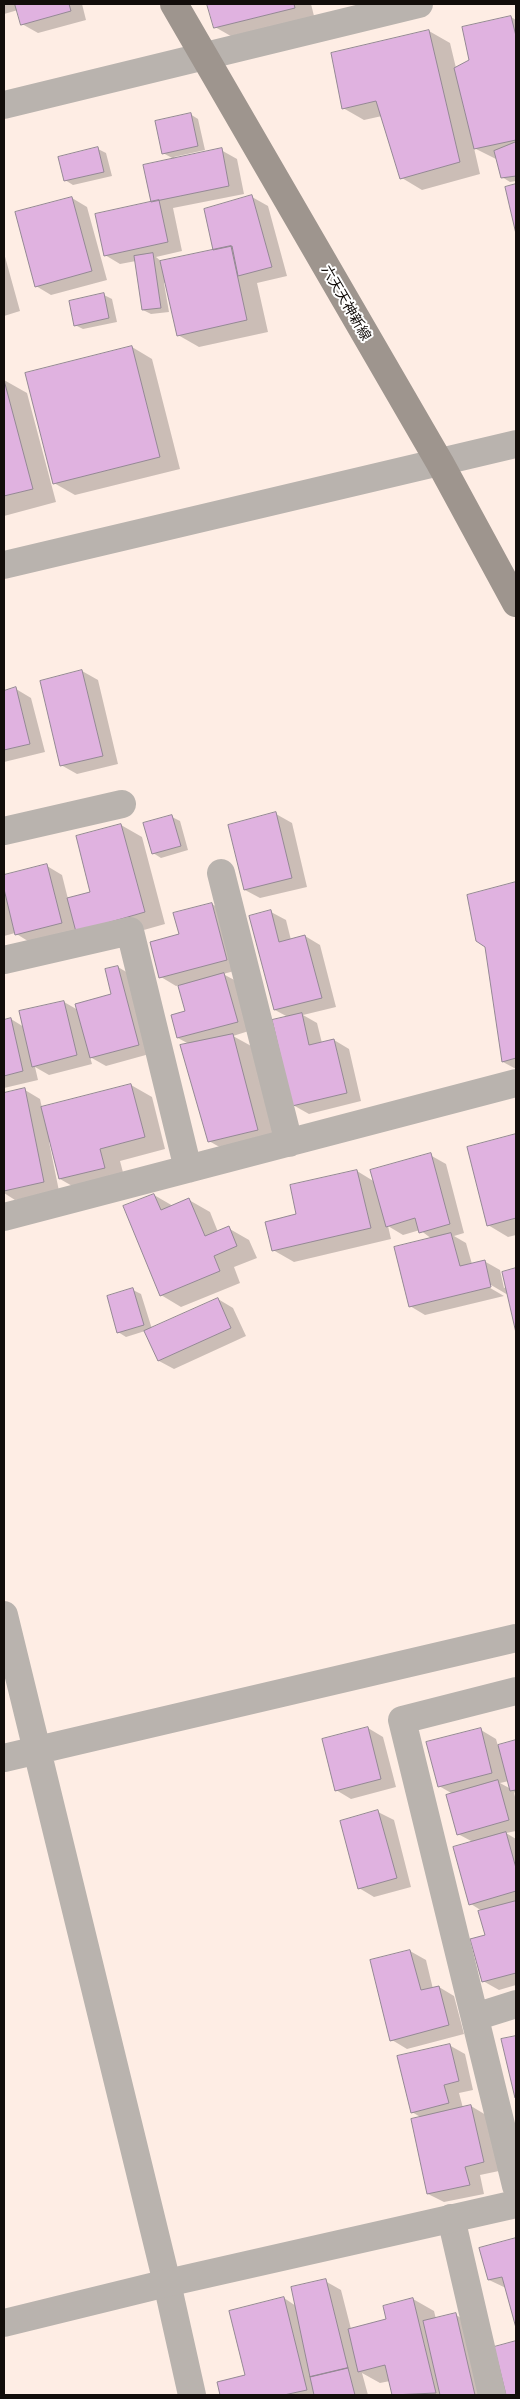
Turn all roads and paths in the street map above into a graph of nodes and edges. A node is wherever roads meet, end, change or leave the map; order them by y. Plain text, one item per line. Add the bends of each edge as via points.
1 (174, 4) edge
2 (419, 4) edge
3 (203, 56) junction
4 (4, 104) edge
5 (516, 444) edge
6 (440, 463) junction
7 (4, 565) edge
8 (516, 603) edge
9 (122, 804) dead end
10 (4, 831) edge
11 (221, 873) dead end
12 (4, 960) edge
13 (516, 1083) edge
14 (289, 1143) junction
15 (188, 1169) junction
16 (4, 1217) edge
17 (4, 1615) edge
18 (516, 1638) edge
19 (516, 1690) edge
20 (35, 1750) junction
21 (4, 1758) edge
22 (516, 2004) edge
23 (475, 2017) junction
24 (516, 2186) edge
25 (516, 2204) edge
26 (451, 2218) junction
27 (167, 2283) junction
28 (4, 2323) edge
29 (192, 2395) edge
30 (492, 2395) edge

1 - 3 main road, 六天天神新線
2 - 3 street
3 - 4 street
3 - 6 main road, 六天天神新線
5 - 6 street
6 - 7 street
6 - 8 main road, 六天天神新線
9 - 10 street
11 - 14 street
12 - 15 street via 130,931
13 - 14 street
14 - 15 street
15 - 16 street
17 - 20 street
18 - 20 street
19 - 23 street via 402,1720
20 - 21 street
20 - 27 street
22 - 23 street
23 - 24 street
25 - 26 street
26 - 27 street
26 - 30 street
27 - 28 street
27 - 29 street

